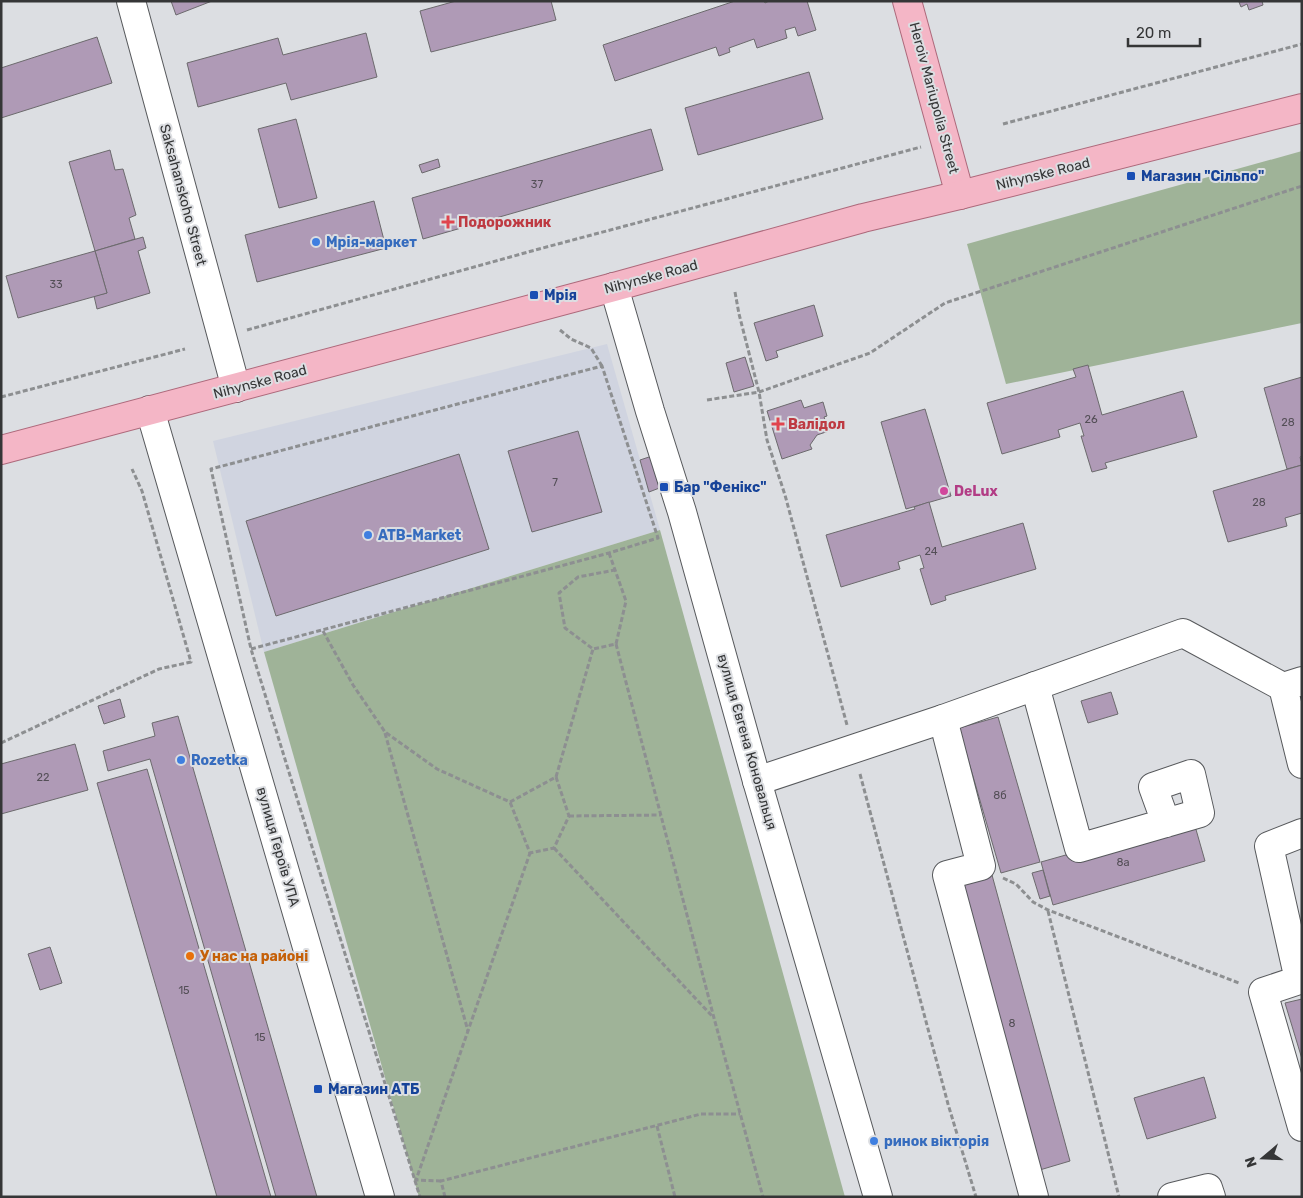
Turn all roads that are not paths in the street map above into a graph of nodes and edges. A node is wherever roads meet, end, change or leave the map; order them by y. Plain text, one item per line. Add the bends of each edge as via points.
1 (131, 1) edge
2 (907, 1) edge
3 (1302, 108) edge
4 (960, 195) junction
5 (614, 288) junction
6 (236, 388) junction
7 (150, 410) junction
8 (1, 450) edge
9 (1292, 684) edge
10 (1035, 686) junction
11 (943, 719) junction
12 (1302, 764) edge
13 (757, 781) junction
14 (1166, 823) dead end
15 (1302, 833) edge
16 (1302, 1126) edge
17 (380, 1197) edge
18 (878, 1197) edge
19 (1034, 1197) edge
20 (1172, 1197) edge
21 (1211, 1197) edge

1 - 6 street, Saksahanskoho Street
2 - 4 main road, Heroiv Mariupolia Street
3 - 4 main road, Nihynske Road
4 - 5 main road, Nihynske Road via 863,218
5 - 6 main road, Nihynske Road
5 - 13 street, вулиця Євгена Коновальця via 682,512
6 - 7 main road, Nihynske Road
7 - 8 main road, Nihynske Road
7 - 17 street, вулиця Героїв УПА
9 - 10 street via 1183,633
9 - 12 street
10 - 11 street
10 - 14 street via 1079,848
11 - 13 street
11 - 19 street via 982,866 947,876
13 - 18 street, вулиця Євгена Коновальця
15 - 16 street via 1269,846 1299,980 1263,992
20 - 21 street via 1208,1188

